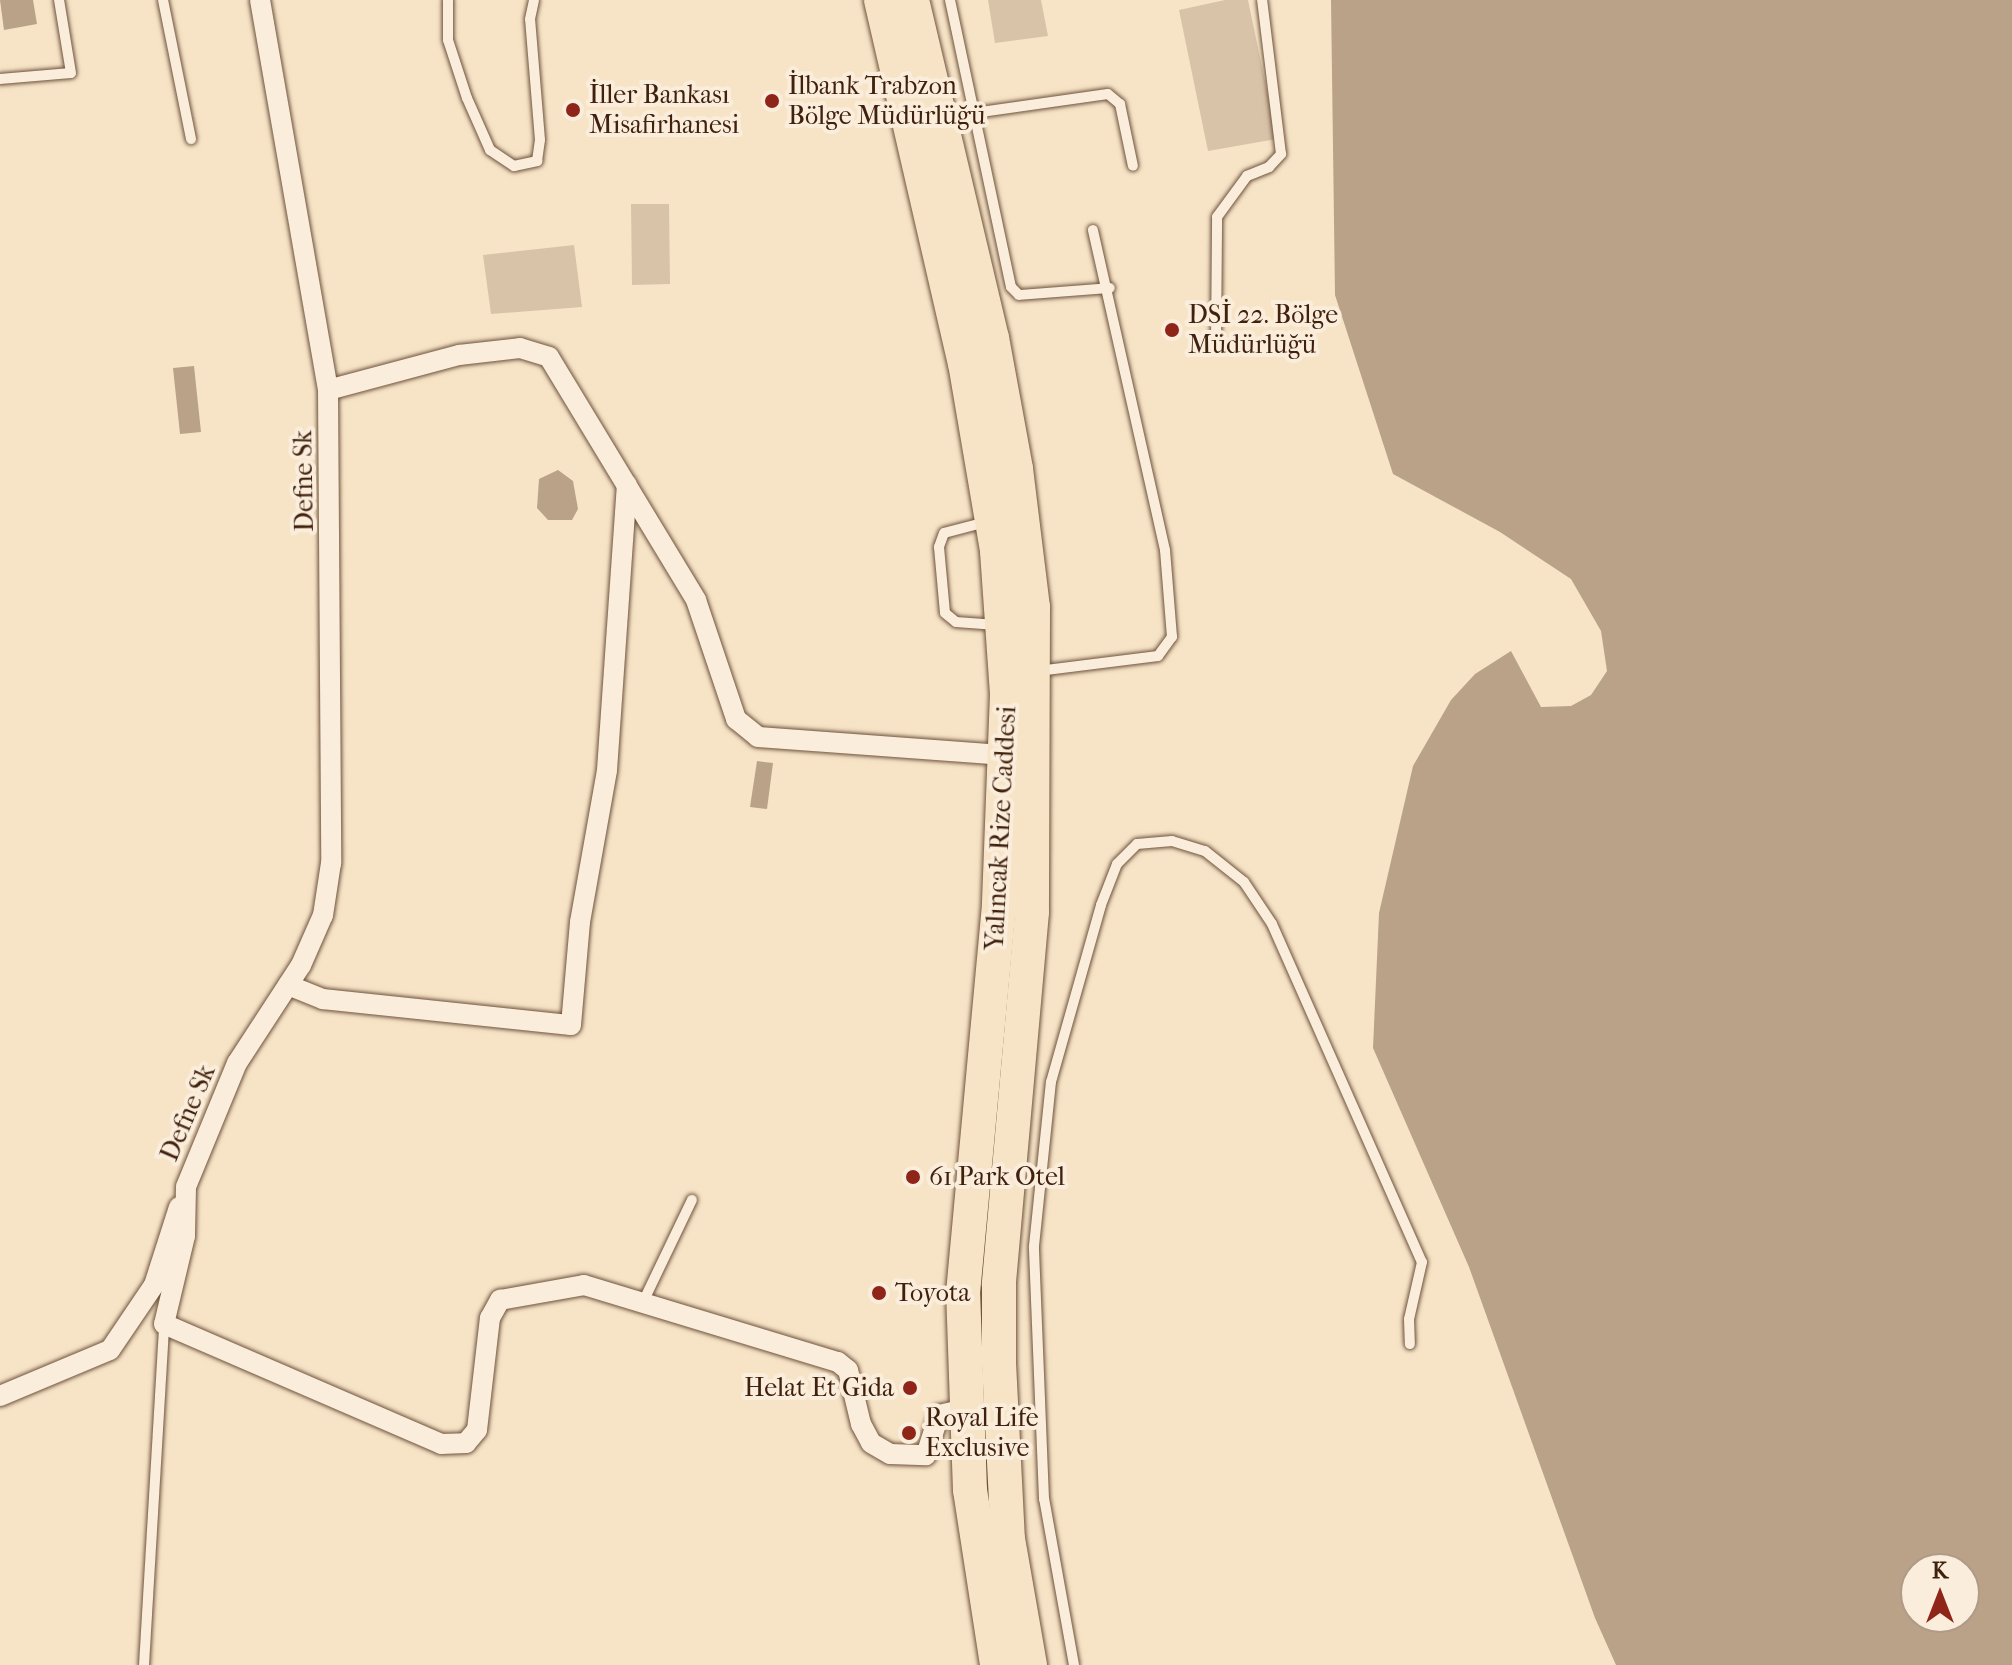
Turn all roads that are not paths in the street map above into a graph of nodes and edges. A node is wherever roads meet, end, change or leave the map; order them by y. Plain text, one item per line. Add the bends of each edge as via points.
1 (59, 0) edge
2 (163, 0) edge
3 (260, 0) edge
4 (448, 0) edge
5 (534, 0) edge
6 (881, 0) edge
7 (912, 0) edge
8 (950, 0) edge
9 (1262, 0) edge
10 (0, 79) edge
11 (974, 113) junction
12 (191, 139) dead end
13 (1133, 166) dead end
14 (1093, 230) dead end
15 (1110, 288) junction
16 (1216, 342) dead end
17 (328, 390) junction
18 (627, 485) junction
19 (992, 520) junction
20 (1002, 625) junction
21 (1036, 671) junction
22 (1005, 755) junction
23 (288, 985) junction
24 (186, 1187) junction
25 (692, 1200) dead end
26 (644, 1300) junction
27 (164, 1324) junction
28 (1410, 1344) dead end
29 (0, 1396) edge
30 (964, 1409) junction
31 (144, 1665) edge
32 (997, 1665) edge
33 (1030, 1665) edge
34 (1074, 1665) edge

1 - 10 lane via 71,73
2 - 12 lane
3 - 17 street, Defne Sk
4 - 5 lane via 448,40 467,98 490,150 514,166 537,161 540,140 530,19
6 - 19 highway, Yalıncak Rize Caddesi via 965,363
7 - 21 highway, Yalıncak Rize Caddesi via 1013,454
8 - 11 lane
9 - 16 lane via 1281,154 1269,167 1247,176 1221,205 1213,235
11 - 13 lane via 1108,94 1120,104
11 - 15 lane via 1014,291
14 - 15 lane
15 - 21 lane via 1165,550 1172,637 1158,656
17 - 18 street via 459,355 536,351 549,357 566,380
17 - 23 street, Defne Sk via 331,863 323,915
18 - 22 street via 696,600 736,719 758,737
18 - 23 street via 607,770 580,922 571,1025 323,999
19 - 20 highway, Yalıncak Rize Caddesi
19 - 20 lane via 944,533 939,547 945,613 956,622
20 - 22 highway, Yalıncak Rize Caddesi
21 - 33 highway, Yalıncak Rize Caddesi via 1032,912 999,1285 1008,1539
22 - 30 highway, Yalıncak Rize Caddesi via 999,905 963,1290
23 - 24 street, Defne Sk via 237,1063
24 - 27 street, Defne Sk via 185,1236
24 - 29 street via 154,1285 110,1350
25 - 26 lane
26 - 27 street via 584,1285 500,1300 490,1318 477,1430 460,1445 441,1444
26 - 30 street via 838,1362 848,1370 871,1443 890,1454 926,1455 939,1415
27 - 31 lane
28 - 34 lane via 1409,1319 1422,1262 1272,924 1244,882 1205,851 1172,841 1137,844 1123,853 1101,905 1051,1082 1034,1246 1044,1499
30 - 32 highway, Yalıncak Rize Caddesi

